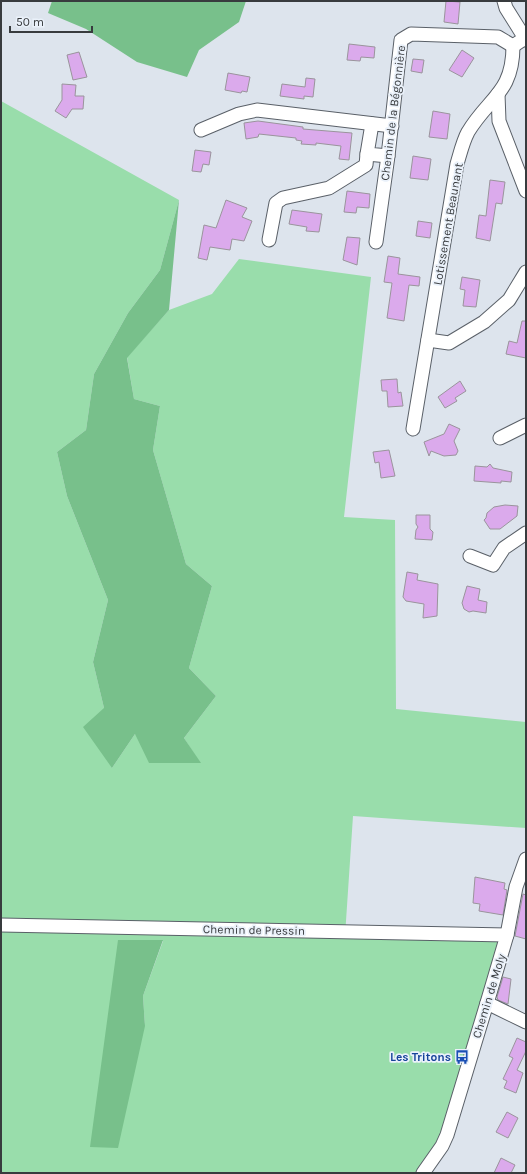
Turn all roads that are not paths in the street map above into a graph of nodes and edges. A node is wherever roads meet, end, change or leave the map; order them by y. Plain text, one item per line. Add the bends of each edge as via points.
1 (504, 1) edge
2 (525, 39) edge
3 (512, 46) junction
4 (498, 94) junction
5 (372, 124) junction
6 (392, 126) junction
7 (201, 130) dead end
8 (367, 154) junction
9 (388, 156) junction
10 (526, 191) edge
11 (269, 240) dead end
12 (376, 242) dead end
13 (526, 272) edge
14 (428, 340) junction
15 (526, 425) edge
16 (412, 429) dead end
17 (500, 438) dead end
18 (526, 533) edge
19 (470, 556) dead end
20 (526, 859) edge
21 (1, 925) edge
22 (507, 935) junction
23 (487, 1003) junction
24 (526, 1022) edge
25 (424, 1173) edge

1 - 2 street
2 - 3 street
3 - 4 street, Lotissement Beaunant via 513,64 506,84
3 - 6 street, Chemin de la Bégonnière via 498,37 411,34 401,40
4 - 10 street via 499,121
4 - 14 street, Lotissement Beaunant via 468,132 457,164
5 - 6 street
5 - 7 street via 257,110 239,114
5 - 8 street
6 - 9 street, Chemin de la Bégonnière
8 - 9 street
8 - 11 street via 366,165 329,188 283,198 276,203
9 - 12 street, Chemin de la Bégonnière
13 - 14 street via 509,300 484,322 449,343
14 - 16 street, Lotissement Beaunant
15 - 17 street
18 - 19 street via 504,548 493,565
20 - 22 street, Chemin de Moly via 516,887
21 - 22 street, Chemin de Pressin
22 - 23 street, Chemin de Moly
23 - 24 street
23 - 25 street, Chemin de Moly via 442,1146

